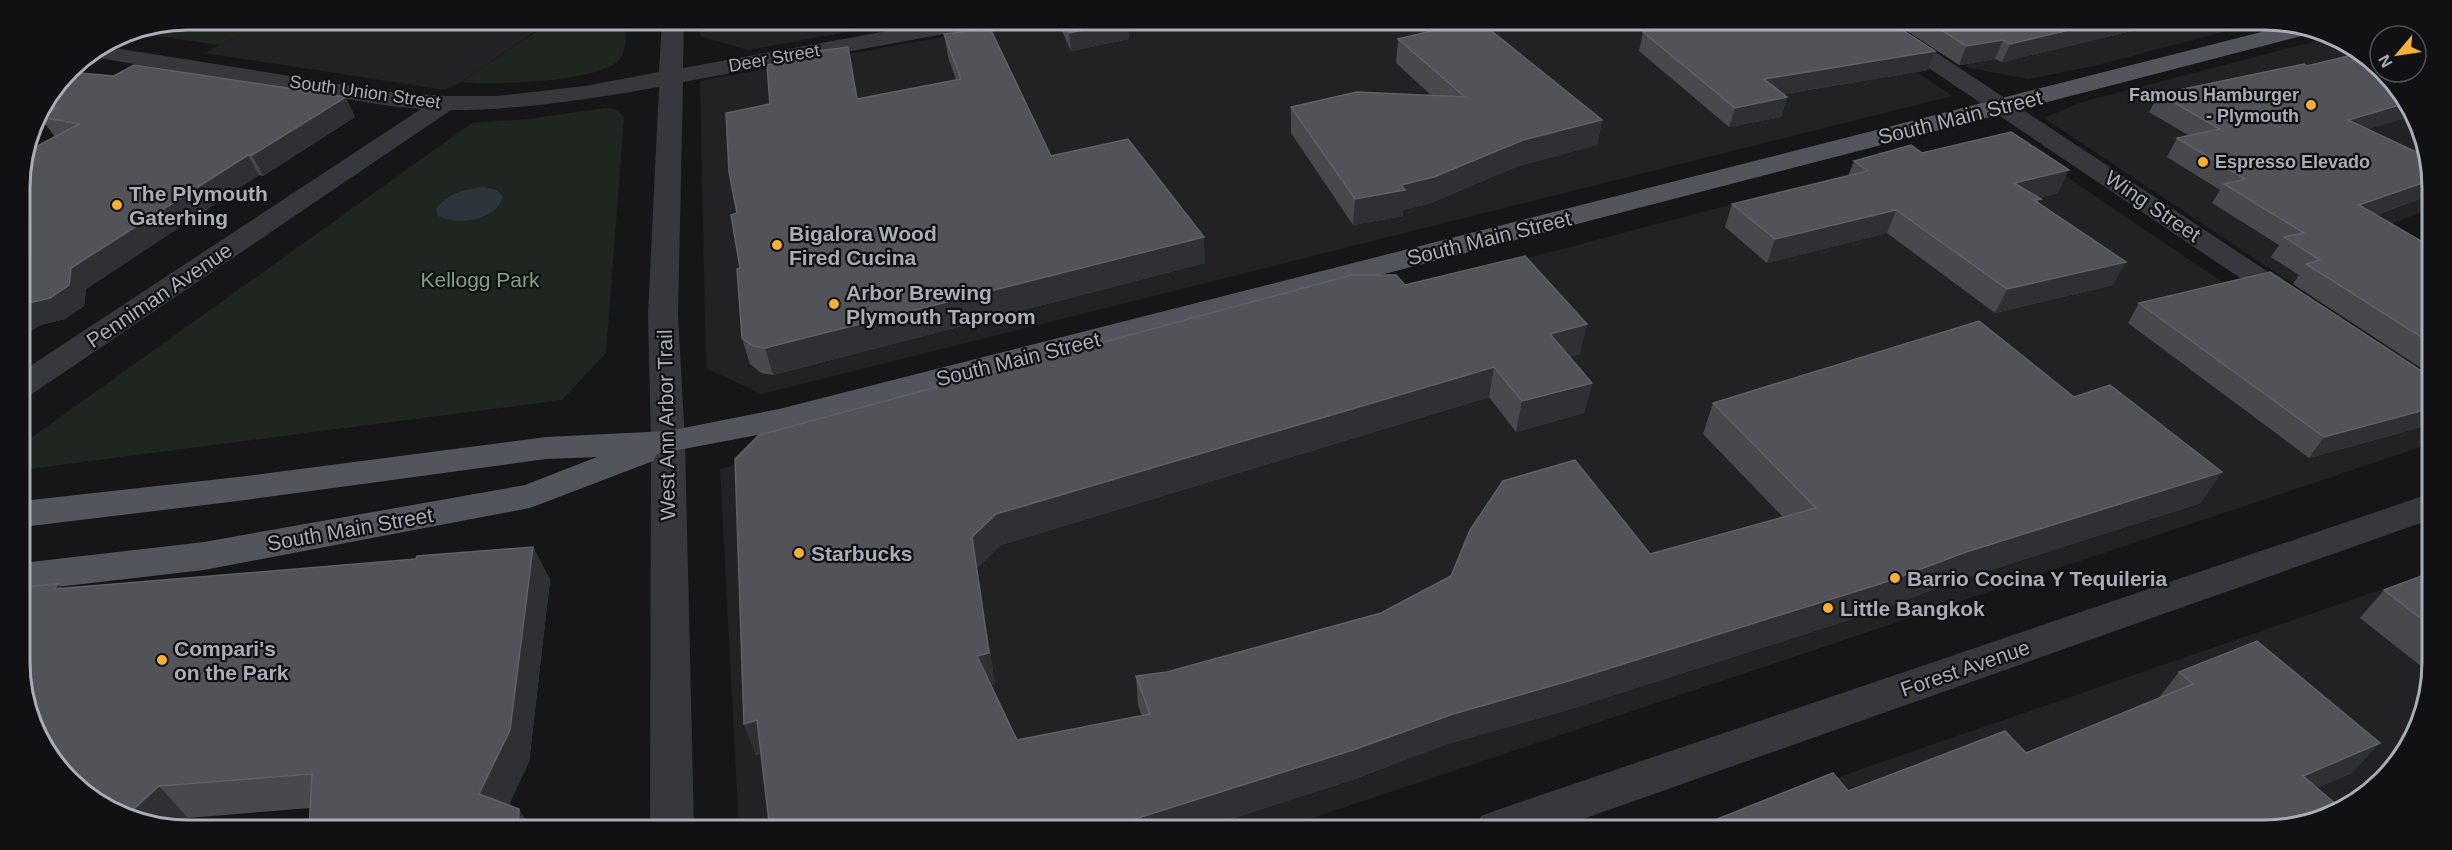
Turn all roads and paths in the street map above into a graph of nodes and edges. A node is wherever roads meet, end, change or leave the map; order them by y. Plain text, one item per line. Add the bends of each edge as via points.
1 (673, 30) edge
2 (927, 30) edge
3 (1889, 30) edge
4 (2290, 32) edge
5 (106, 53) edge
6 (673, 76) junction
7 (446, 103) junction
8 (2002, 106) junction
9 (2313, 314) edge
10 (30, 381) edge
11 (668, 442) junction
12 (2422, 509) edge
13 (30, 513) edge
14 (30, 576) edge
15 (672, 820) edge
16 (1526, 820) edge

1 - 6 street, West Ann Arbor Trail
2 - 6 street, Deer Street
3 - 8 street, Wing Street
4 - 8 main road, South Main Street
5 - 7 street, South Union Street via 390,99
6 - 7 street, South Union Street via 542,99
6 - 11 street, West Ann Arbor Trail via 663,315
7 - 10 street, Penniman Avenue
8 - 9 street, Wing Street
8 - 11 main road, South Main Street via 779,420
11 - 13 main road, South Main Street via 546,448
11 - 14 main road, South Main Street via 530,496 204,556
11 - 15 street, West Ann Arbor Trail
12 - 16 street, Forest Avenue

